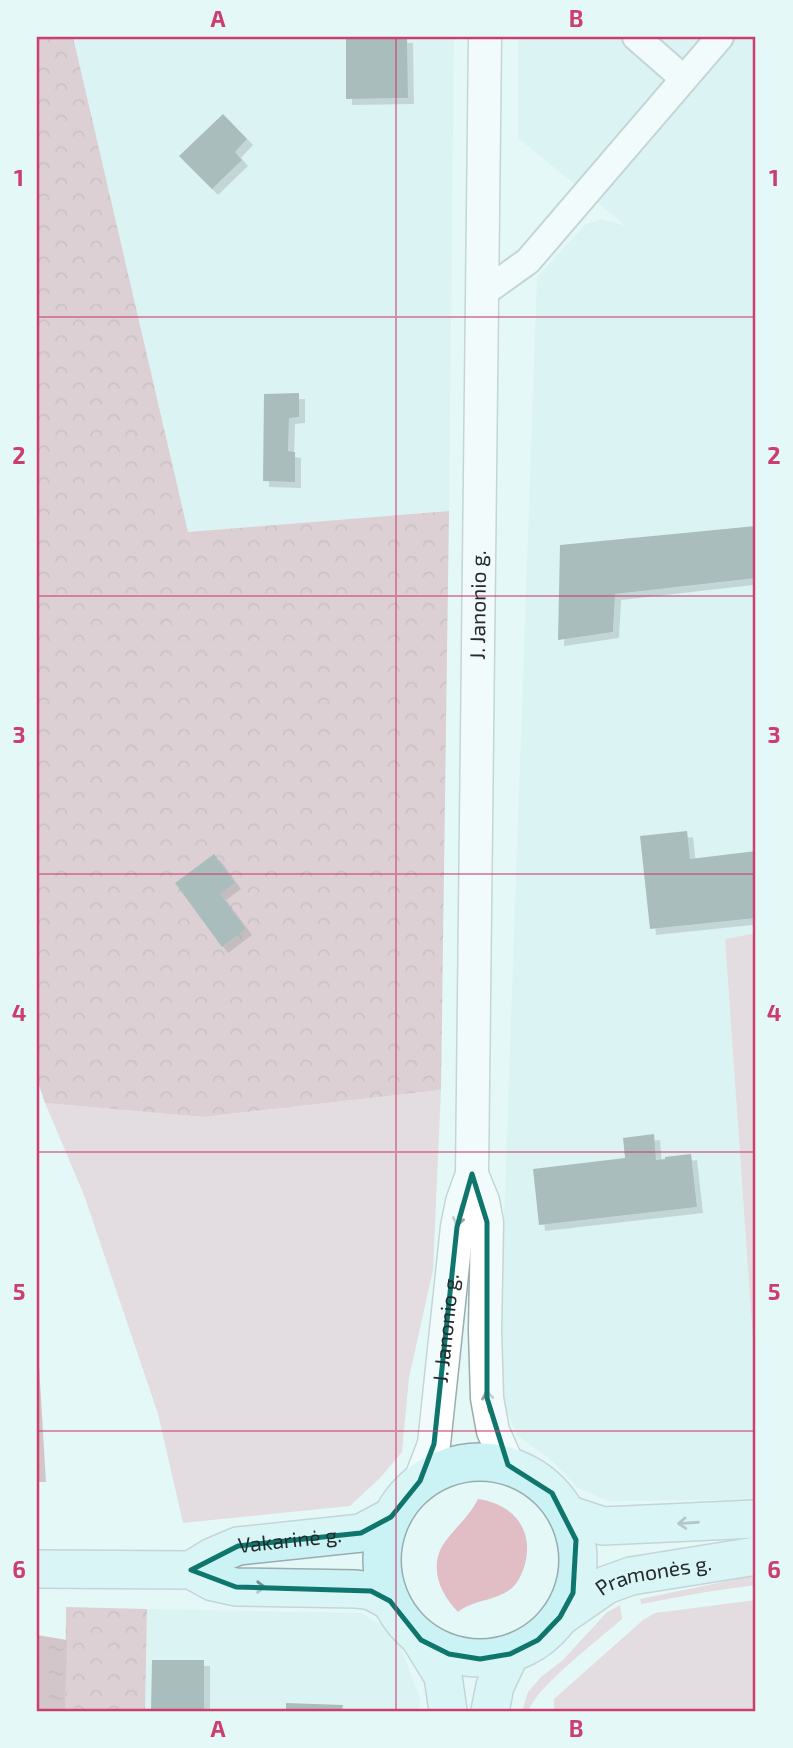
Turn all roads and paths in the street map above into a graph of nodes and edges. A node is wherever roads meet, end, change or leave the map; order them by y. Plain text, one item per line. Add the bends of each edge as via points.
1 (485, 37) edge
2 (636, 37) edge
3 (720, 37) edge
4 (683, 78) junction
5 (482, 294) junction
6 (472, 1174) junction
7 (508, 1465) junction
8 (420, 1481) junction
9 (567, 1514) junction
10 (391, 1517) junction
11 (756, 1519) edge
12 (756, 1556) edge
13 (37, 1569) edge
14 (191, 1570) junction
15 (390, 1601) junction
16 (560, 1617) junction
17 (421, 1640) junction
18 (510, 1654) junction
19 (448, 1711) edge
20 (490, 1711) edge

1 - 5 street, J. Janonio g.
2 - 4 street
3 - 4 street
4 - 5 street via 528,261
5 - 6 street, J. Janonio g.
7 -> 6 street, J. Janonio g. via 493,1431 487,1398 487,1222
6 -> 8 street, J. Janonio g. via 457,1227 434,1444
7 - 8 main road via 477,1461 447,1467
7 - 9 main road via 552,1493
8 - 10 main road
11 -> 9 main road, Pramonės g. via 603,1526
9 - 16 main road via 576,1540 578,1567 573,1593
10 - 14 main road, Vakarinė g. via 360,1533 238,1546
10 - 15 main road via 381,1559
12 - 16 main road, Pramonės g. via 631,1576 606,1585
13 - 14 main road, Vakarinė g.
14 -> 15 main road, Vakarinė g. via 236,1587 356,1589
15 - 17 main road
16 - 18 main road via 538,1640
17 - 18 main road via 459,1656 480,1659
17 - 19 main road via 443,1676
18 - 20 main road via 495,1686

